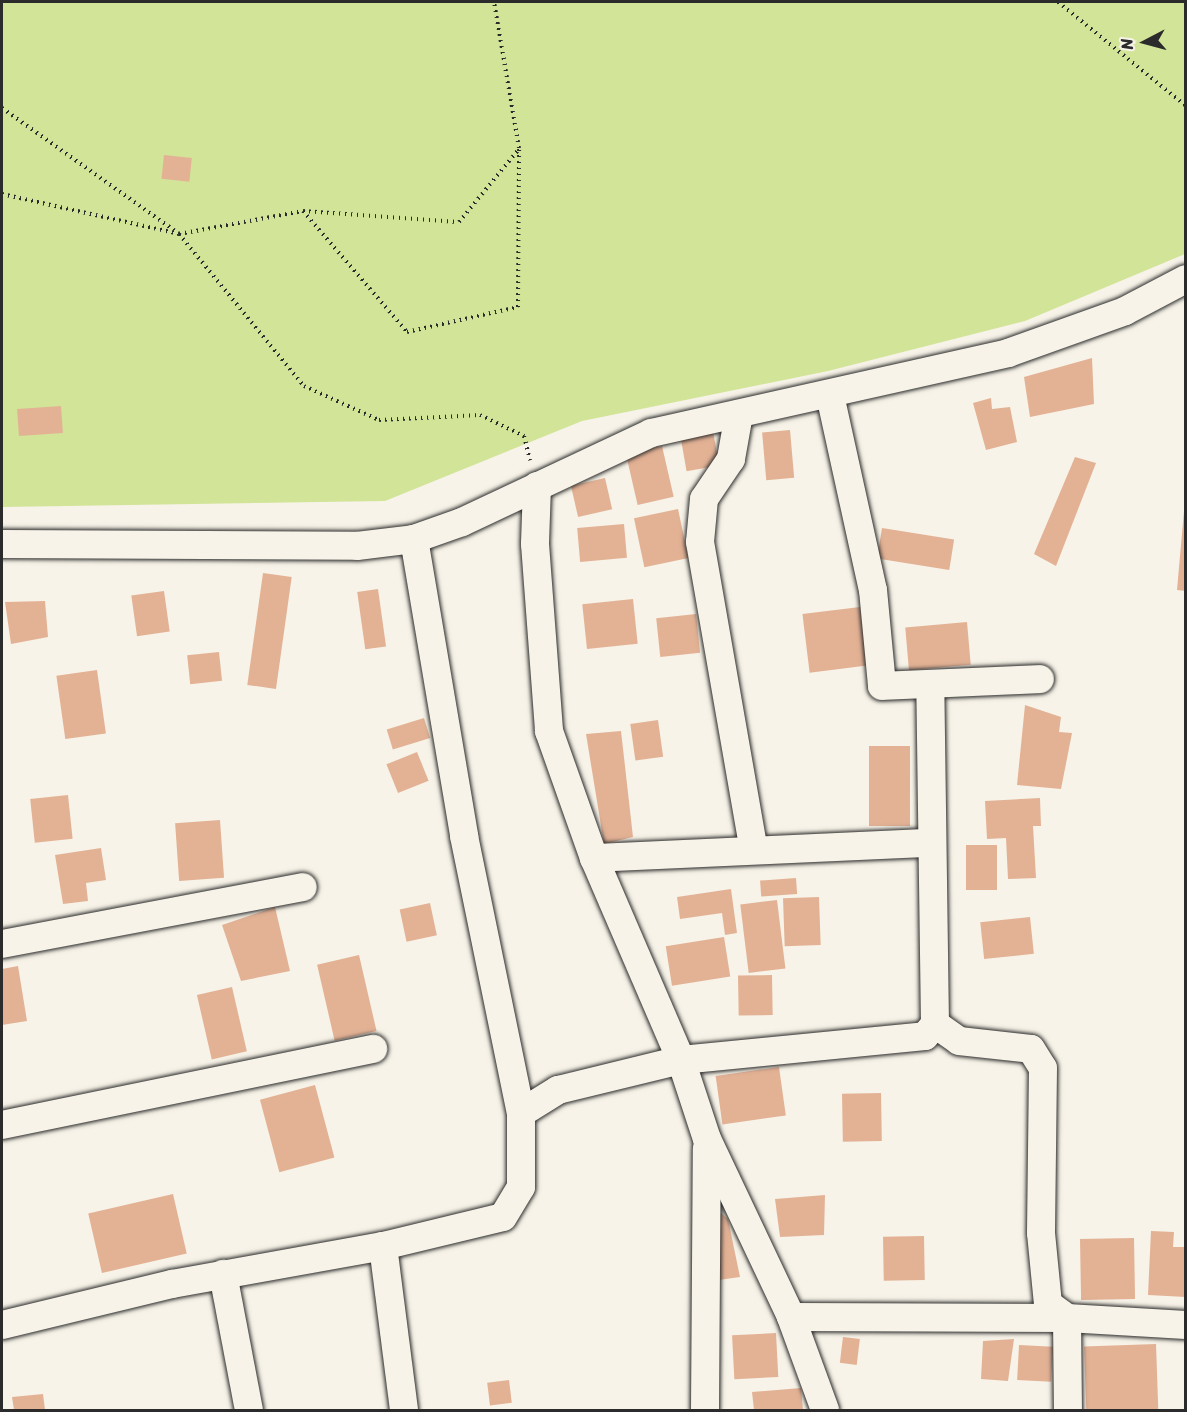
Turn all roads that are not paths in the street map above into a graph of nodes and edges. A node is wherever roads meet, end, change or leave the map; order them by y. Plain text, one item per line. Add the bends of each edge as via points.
1 (1185, 279) edge
2 (830, 395) junction
3 (739, 414) junction
4 (537, 486) junction
5 (414, 539) junction
6 (2, 544) edge
7 (1040, 679) dead end
8 (930, 684) junction
9 (928, 843) junction
10 (753, 848) junction
11 (594, 858) junction
12 (303, 887) dead end
13 (2, 944) edge
14 (935, 1024) junction
15 (373, 1049) dead end
16 (681, 1060) junction
17 (521, 1113) junction
18 (2, 1125) edge
19 (707, 1139) junction
20 (383, 1246) junction
21 (224, 1274) junction
22 (791, 1317) junction
23 (1067, 1318) junction
24 (2, 1325) edge
25 (1185, 1325) edge
26 (249, 1410) edge
27 (404, 1410) edge
28 (705, 1410) edge
29 (825, 1410) edge
30 (1068, 1410) edge

1 - 2 street via 1125,311 1008,353
2 - 3 street
2 - 8 street via 873,590 882,686
3 - 4 street via 651,433
3 - 10 street via 731,459 704,499 700,542
4 - 5 street
4 - 11 street via 535,544 549,731
5 - 6 street via 357,546
5 - 17 street via 464,836
7 - 8 street
8 - 9 street
9 - 10 street
9 - 14 street via 934,854
10 - 11 street
11 - 16 street
12 - 13 street
14 - 16 street via 911,1041
14 - 23 street via 959,1041 1031,1049 1043,1068 1041,1233 1048,1304
15 - 18 street
16 - 17 street via 558,1090
16 - 19 street
17 - 20 street via 521,1187 503,1217
19 - 22 street
19 - 28 street
20 - 21 street
20 - 27 street
21 - 24 street
21 - 26 street
22 - 23 street
22 - 29 street
23 - 25 street
23 - 30 street

